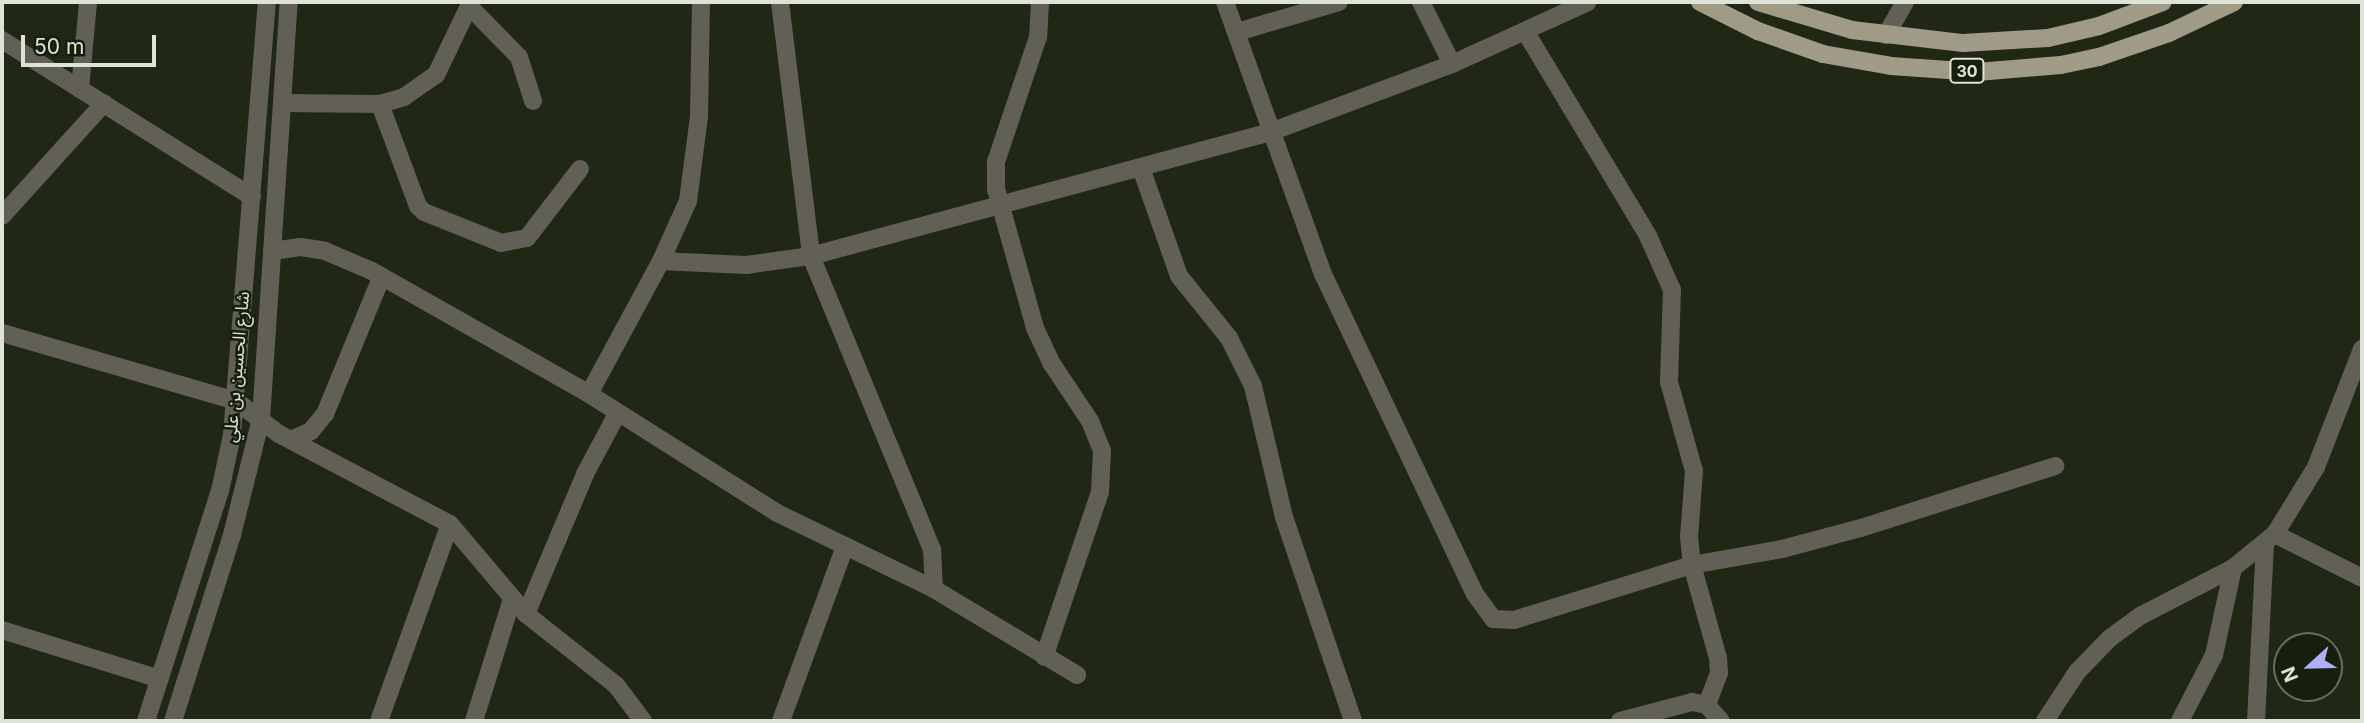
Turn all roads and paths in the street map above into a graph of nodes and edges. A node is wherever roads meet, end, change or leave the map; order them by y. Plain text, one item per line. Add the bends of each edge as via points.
1 (88, 2) edge
2 (267, 2) edge
3 (289, 2) edge
4 (702, 2) edge
5 (780, 2) edge
6 (1040, 2) edge
7 (1225, 2) edge
8 (1339, 2) edge
9 (1421, 2) edge
10 (1588, 2) edge
11 (1700, 2) edge
12 (1758, 2) edge
13 (1905, 2) edge
14 (2163, 2) edge
15 (2234, 2) edge
16 (470, 4) edge
17 (1525, 31) junction
18 (1237, 32) junction
19 (1886, 35) junction
20 (2, 40) edge
21 (1452, 64) junction
22 (80, 89) junction
23 (533, 101) dead end
24 (104, 103) junction
25 (283, 103) junction
26 (380, 104) junction
27 (1273, 131) junction
28 (1140, 168) junction
29 (580, 169) dead end
30 (252, 197) junction
31 (1000, 206) junction
32 (2, 216) edge
33 (272, 251) junction
34 (811, 256) junction
35 (661, 261) junction
36 (382, 276) junction
37 (2, 333) edge
38 (2362, 349) edge
39 (589, 394) junction
40 (236, 401) junction
41 (617, 414) junction
42 (261, 419) junction
43 (291, 440) junction
44 (2055, 466) dead end
45 (450, 524) junction
46 (2270, 539) junction
47 (845, 546) junction
48 (1692, 565) junction
49 (2234, 568) junction
50 (2362, 578) edge
51 (934, 589) junction
52 (512, 599) junction
53 (526, 614) junction
54 (2, 630) edge
55 (1044, 657) junction
56 (1077, 675) dead end
57 (160, 679) junction
58 (1707, 705) junction
59 (146, 721) edge
60 (173, 721) edge
61 (379, 721) edge
62 (474, 721) edge
63 (643, 721) edge
64 (781, 721) edge
65 (1353, 721) edge
66 (1620, 721) edge
67 (1721, 721) edge
68 (2045, 721) edge
69 (2180, 721) edge
70 (2256, 721) edge

1 - 22 street
2 - 30 street, شارع الحسين بن علي
3 - 25 street, شارع الحسين بن علي
4 - 35 street via 695,161 688,201
5 - 34 street
6 - 31 street via 1038,37 996,162
7 - 18 street
8 - 18 street
9 - 21 street
10 - 17 street
11 - 15 main road, 30 via 1758,31 1823,54 1891,66 1977,72 2034,69 2099,57 2169,33
12 - 19 main road, 30 via 1817,22
13 - 19 street
14 - 19 main road, 30 via 2099,26 2048,38 1963,43
16 - 23 street via 519,57
16 - 26 street via 436,75 404,97
17 - 21 street
17 - 48 street via 1648,236 1672,290 1669,383 1694,471 1689,537
18 - 27 street
20 - 22 street
21 - 27 street
22 - 24 street
24 - 30 street
24 - 32 street
25 - 26 street
25 - 33 street, شارع الحسين بن علي
26 - 29 street via 424,212 500,243 527,238
27 - 28 street
27 - 48 street via 1323,274 1485,611 1493,619 1514,620
28 - 31 street
28 - 65 street via 1179,276 1229,338 1253,386 1284,517
30 - 40 street, شارع الحسين بن علي
31 - 34 street
31 - 55 street via 1035,328 1098,435 1102,451 1100,492
33 - 36 street via 301,247 325,251
33 - 42 street, شارع الحسين بن علي
34 - 35 street via 746,265
34 - 51 street via 932,549
35 - 39 street
36 - 39 street
36 - 43 street via 325,414 311,431
37 - 40 street
38 - 46 street via 2316,467
39 - 41 street
40 - 42 street
40 - 57 street, شارع الحسين بن علي via 220,491
41 - 47 street via 777,513
41 - 53 street via 585,474
42 - 43 street
42 - 60 street, شارع الحسين بن علي via 232,535
43 - 45 street
44 - 48 street via 1821,539
45 - 52 street via 482,557
45 - 61 street
46 - 49 street
46 - 50 street
46 - 70 street
47 - 51 street
47 - 64 street
48 - 58 street via 1718,658 1719,673
49 - 68 street via 2143,615 2110,638 2077,672
49 - 69 street via 2214,655
51 - 55 street
52 - 53 street
52 - 62 street
53 - 63 street via 616,685
54 - 57 street
55 - 56 street
57 - 59 street, شارع الحسين بن علي
58 - 66 street via 1675,705
58 - 67 street

